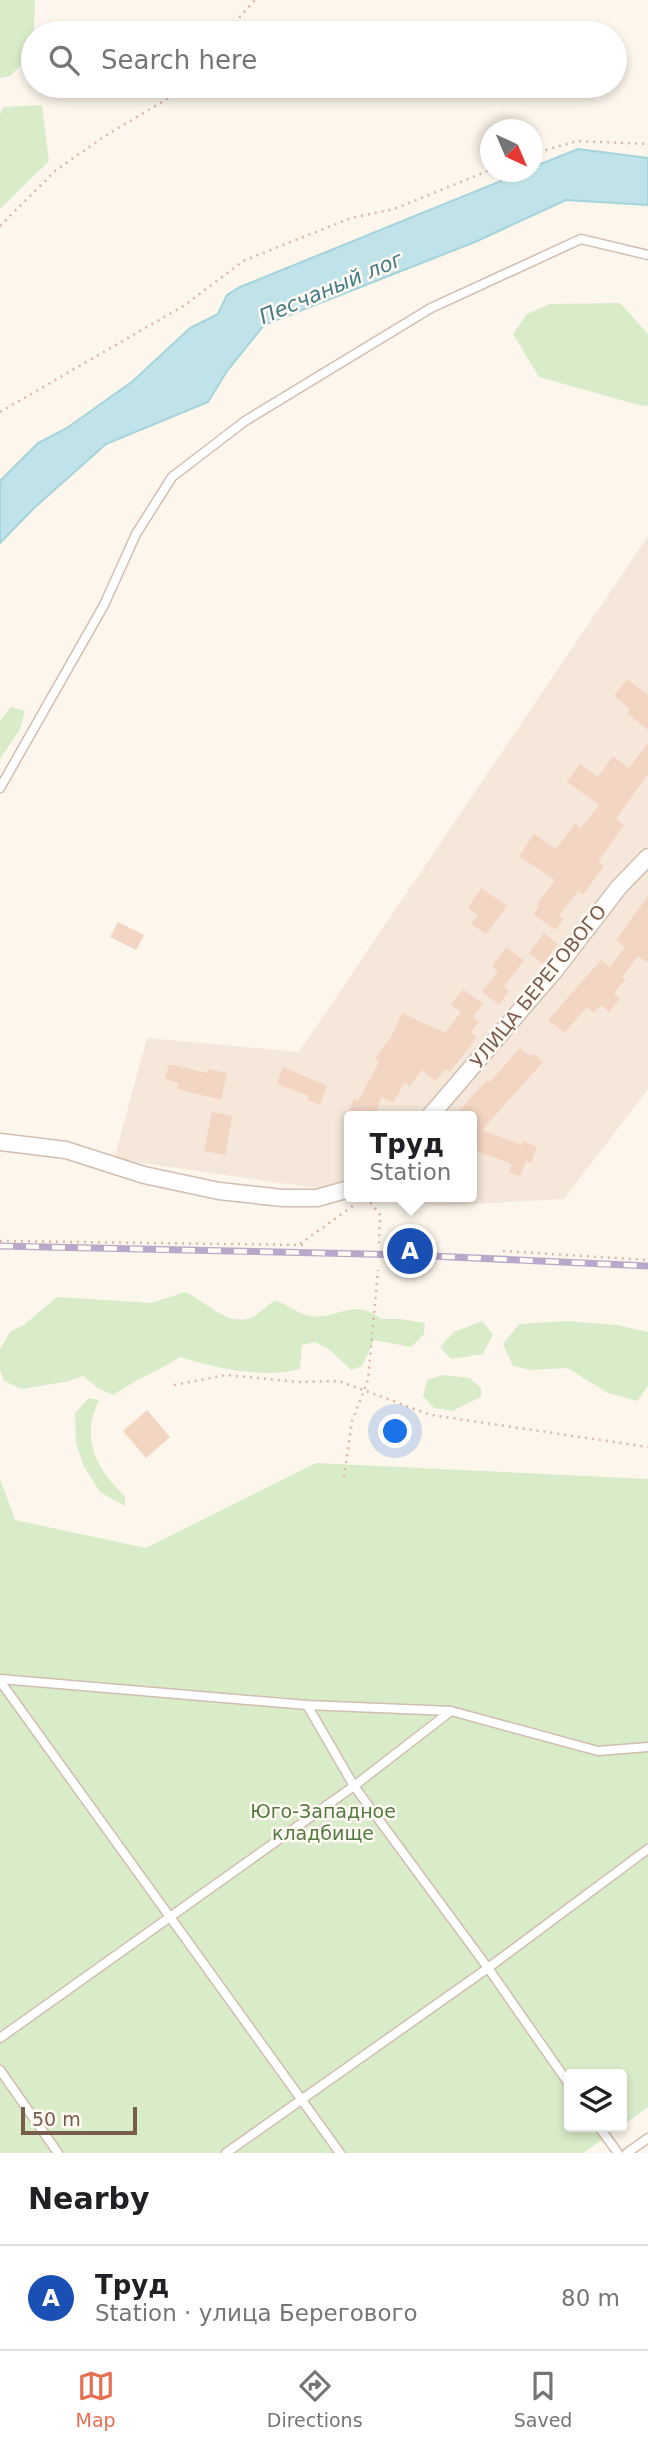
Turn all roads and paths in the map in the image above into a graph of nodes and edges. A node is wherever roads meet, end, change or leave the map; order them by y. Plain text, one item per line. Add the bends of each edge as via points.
1 (255, 0) edge
2 (236, 21) edge
3 (168, 98) edge
4 (648, 144) edge
5 (543, 150) edge
6 (480, 174) edge
7 (0, 226) edge
8 (648, 255) edge
9 (0, 412) edge
10 (0, 788) edge
11 (648, 857) edge
12 (434, 1111) edge
13 (0, 1142) edge
14 (344, 1196) edge
15 (346, 1202) edge
16 (370, 1202) edge
17 (0, 1241) edge
18 (300, 1244) junction
19 (308, 1245) dead end
20 (379, 1247) dead end
21 (503, 1251) dead end
22 (648, 1261) edge
23 (377, 1270) dead end
24 (174, 1385) dead end
25 (366, 1390) junction
26 (648, 1447) edge
27 (344, 1477) dead end
28 (0, 1680) edge
29 (307, 1705) junction
30 (452, 1711) junction
31 (648, 1747) edge
32 (354, 1786) junction
33 (648, 1849) edge
34 (170, 1916) junction
35 (488, 1968) junction
36 (0, 2038) edge
37 (0, 2070) edge
38 (564, 2077) edge
39 (301, 2099) junction
40 (603, 2132) edge
41 (648, 2138) edge
42 (58, 2153) edge
43 (226, 2153) edge
44 (340, 2153) edge
45 (618, 2153) edge
46 (627, 2153) edge

1 - 2 path
3 - 7 path via 56,170
4 - 5 path via 577,141
6 - 9 path via 243,261 185,305
8 - 10 lane via 581,239 431,308 245,421 172,477 136,534 104,605
11 - 12 street, УЛИЦА БЕРЕГОВОГО via 618,887 555,970
13 - 14 street via 66,1150 144,1175 219,1191 283,1198
15 - 18 path
16 - 20 path via 380,1215
17 - 18 path
18 - 19 path
21 - 22 path
23 - 25 path
24 - 25 path via 226,1375 339,1381
25 - 26 path via 430,1415
25 - 27 path via 352,1422
28 - 29 lane
28 - 34 lane
29 - 30 lane
29 - 32 lane
30 - 31 lane via 598,1751
30 - 32 lane
32 - 34 lane
32 - 35 lane
33 - 35 lane
34 - 36 lane
34 - 39 lane
35 - 38 lane
35 - 39 lane
37 - 42 lane
39 - 43 lane
39 - 44 lane
40 - 45 lane
41 - 46 lane

